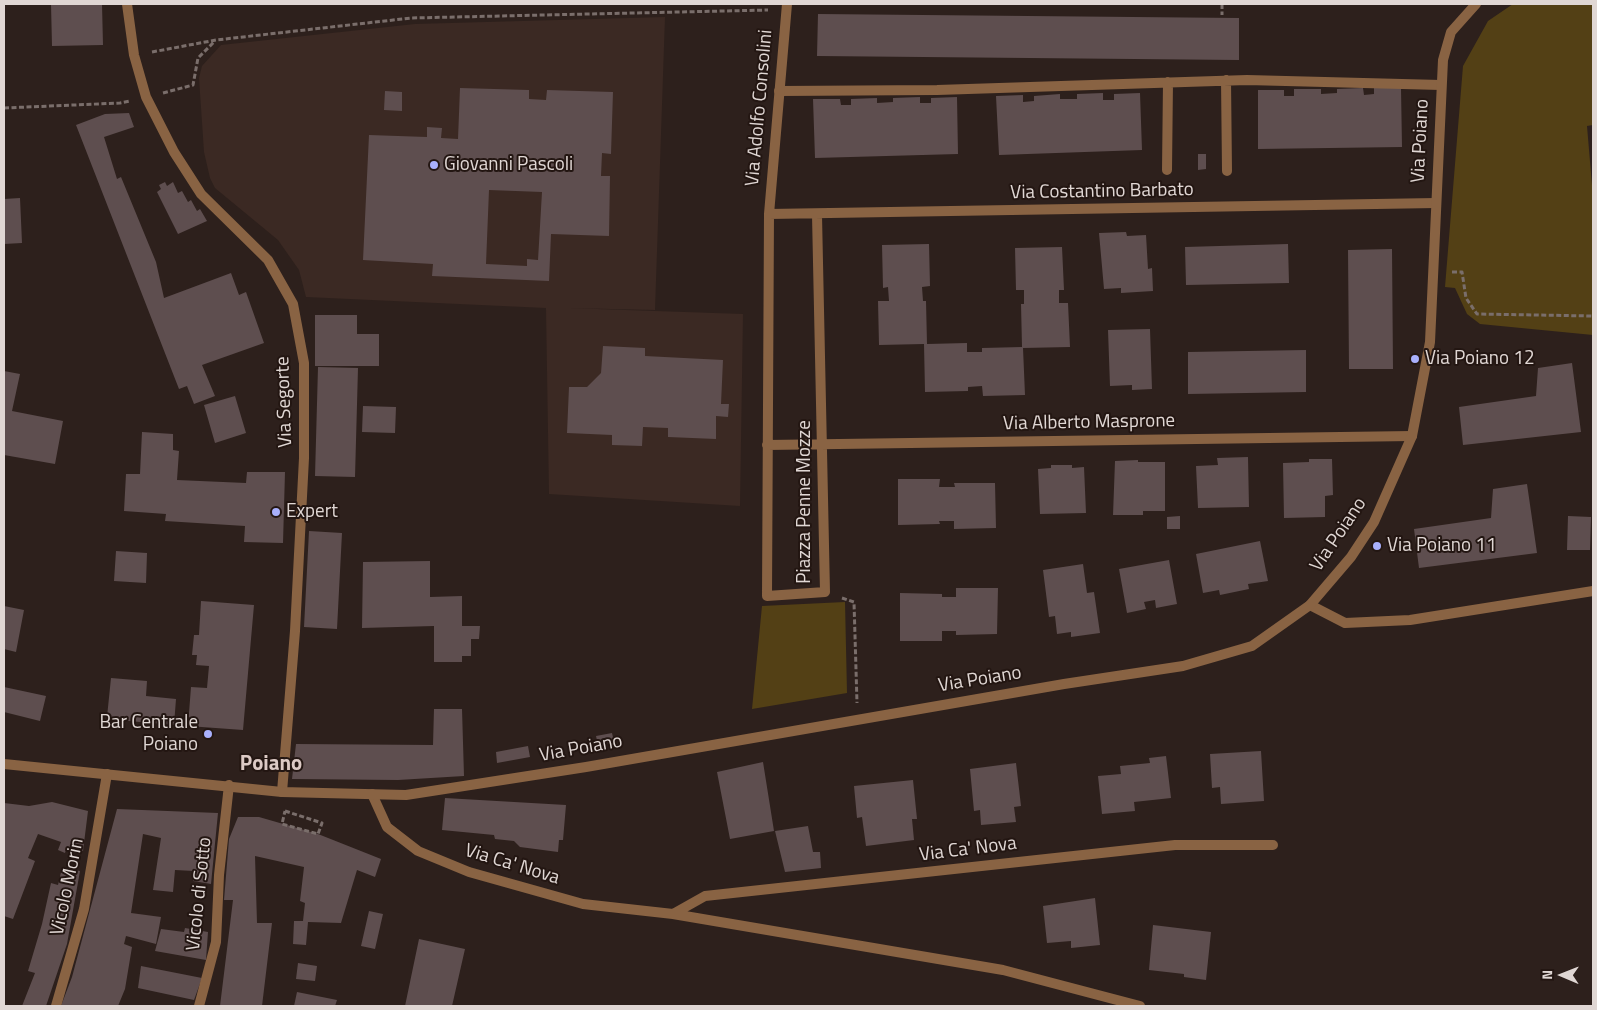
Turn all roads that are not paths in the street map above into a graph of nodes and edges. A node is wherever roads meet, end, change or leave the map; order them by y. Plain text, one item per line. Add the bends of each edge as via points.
1 (127, 4) edge
2 (1476, 4) edge
3 (786, 7) edge
4 (1226, 80) junction
5 (1168, 82) junction
6 (1442, 85) junction
7 (779, 91) junction
8 (1167, 170) dead end
9 (1226, 170) dead end
10 (1436, 203) junction
11 (769, 214) junction
12 (817, 215) junction
13 (1412, 436) junction
14 (824, 445) junction
15 (767, 446) junction
16 (1593, 591) edge
17 (1310, 605) junction
18 (4, 764) edge
19 (108, 774) junction
20 (230, 785) junction
21 (282, 792) junction
22 (372, 794) junction
23 (1273, 845) dead end
24 (673, 914) junction
25 (56, 1006) edge
26 (199, 1006) edge
27 (1140, 1006) edge

1 - 21 street, Via Segorte via 134,55 146,97 174,152 201,194 268,260 293,304 304,363 304,458
2 - 6 street, Via Poiano via 1451,32 1443,60
3 - 7 street, Via Adolfo Consolini
4 - 5 street
4 - 6 street
4 - 9 street
5 - 7 street via 937,90
5 - 8 street
6 - 10 street, Via Poiano
7 - 11 street, Via Adolfo Consolini
10 - 12 street, Via Costantino Barbato
10 - 13 street, Via Poiano via 1430,342
11 - 12 street, Via Costantino Barbato
11 - 15 street, Piazza Penne Mozze
12 - 14 street, Piazza Penne Mozze
13 - 14 street, Via Alberto Masprone
13 - 17 street, Via Poiano via 1374,522
14 - 15 street, Via Alberto Masprone
14 - 15 street, Piazza Penne Mozze via 825,592 767,596
16 - 17 street via 1410,620 1345,623
17 - 22 street, Via Poiano via 1252,646 1183,666 406,795
18 - 19 street, Via Poiano
19 - 20 street, Via Poiano
19 - 25 street, Vicolo Morin via 84,908
20 - 21 street, Via Poiano
20 - 26 street, Vicolo di Sotto via 219,875 216,942
21 - 22 street, Via Poiano
22 - 24 street, Via Ca' Nova via 387,827 418,851 469,872 583,904
23 - 24 street, Via Ca' Nova via 1175,845 705,896
24 - 27 street, Via Ca' Nova via 1003,970

